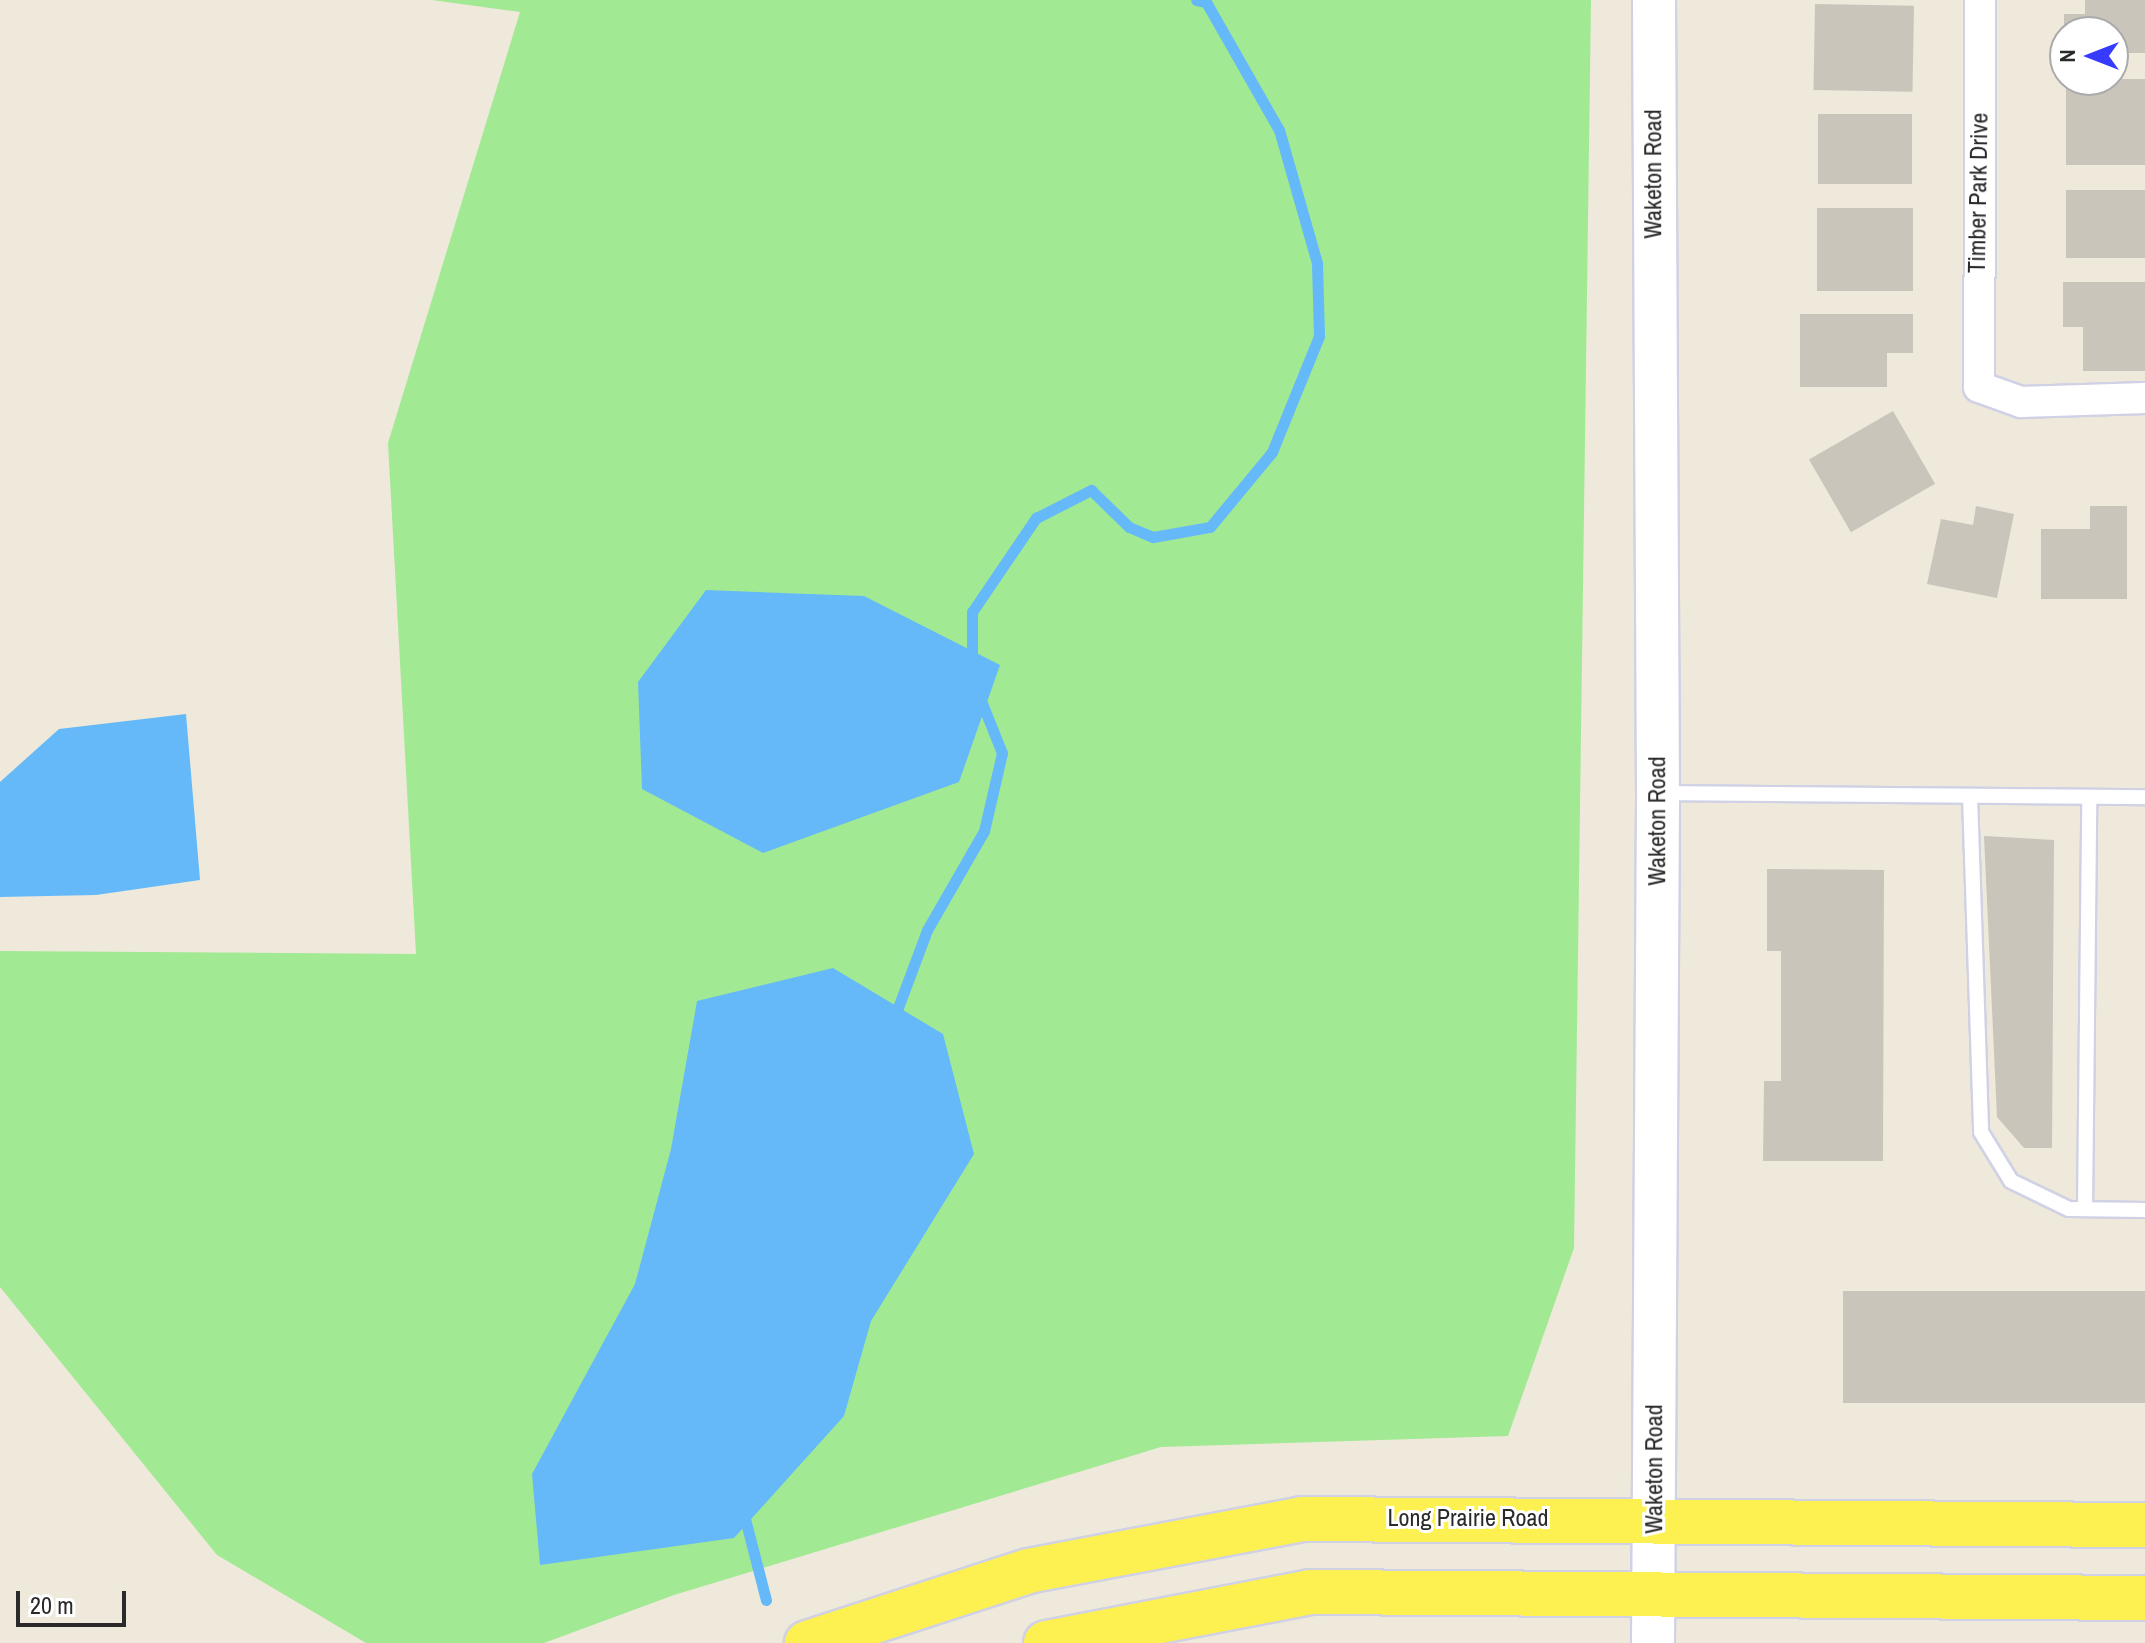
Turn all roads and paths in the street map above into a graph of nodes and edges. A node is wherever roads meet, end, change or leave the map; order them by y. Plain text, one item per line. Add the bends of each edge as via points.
1 (1654, 0) edge
2 (1980, 0) edge
3 (2145, 398) edge
4 (1658, 793) junction
5 (1970, 796) junction
6 (2089, 797) junction
7 (2145, 797) edge
8 (2085, 1209) junction
9 (2145, 1210) edge
10 (1653, 1517) junction
11 (2145, 1525) edge
12 (1653, 1591) junction
13 (2145, 1598) edge
14 (807, 1643) edge
15 (1046, 1643) edge
16 (1653, 1643) edge

1 - 4 street, Waketon Road
2 - 3 street, Timber Park Drive via 1979,387 2021,402
4 - 5 lane
4 - 10 street, Waketon Road
5 - 6 lane
5 - 8 lane via 1981,1132 2011,1181 2069,1209
6 - 7 lane
6 - 8 lane
8 - 9 lane
10 - 11 main road, Long Prairie Road
10 - 12 street, Waketon Road
10 - 14 main road, Long Prairie Road via 1302,1519 1028,1571
12 - 13 main road
12 - 15 main road via 1310,1592
12 - 16 street, Waketon Road

